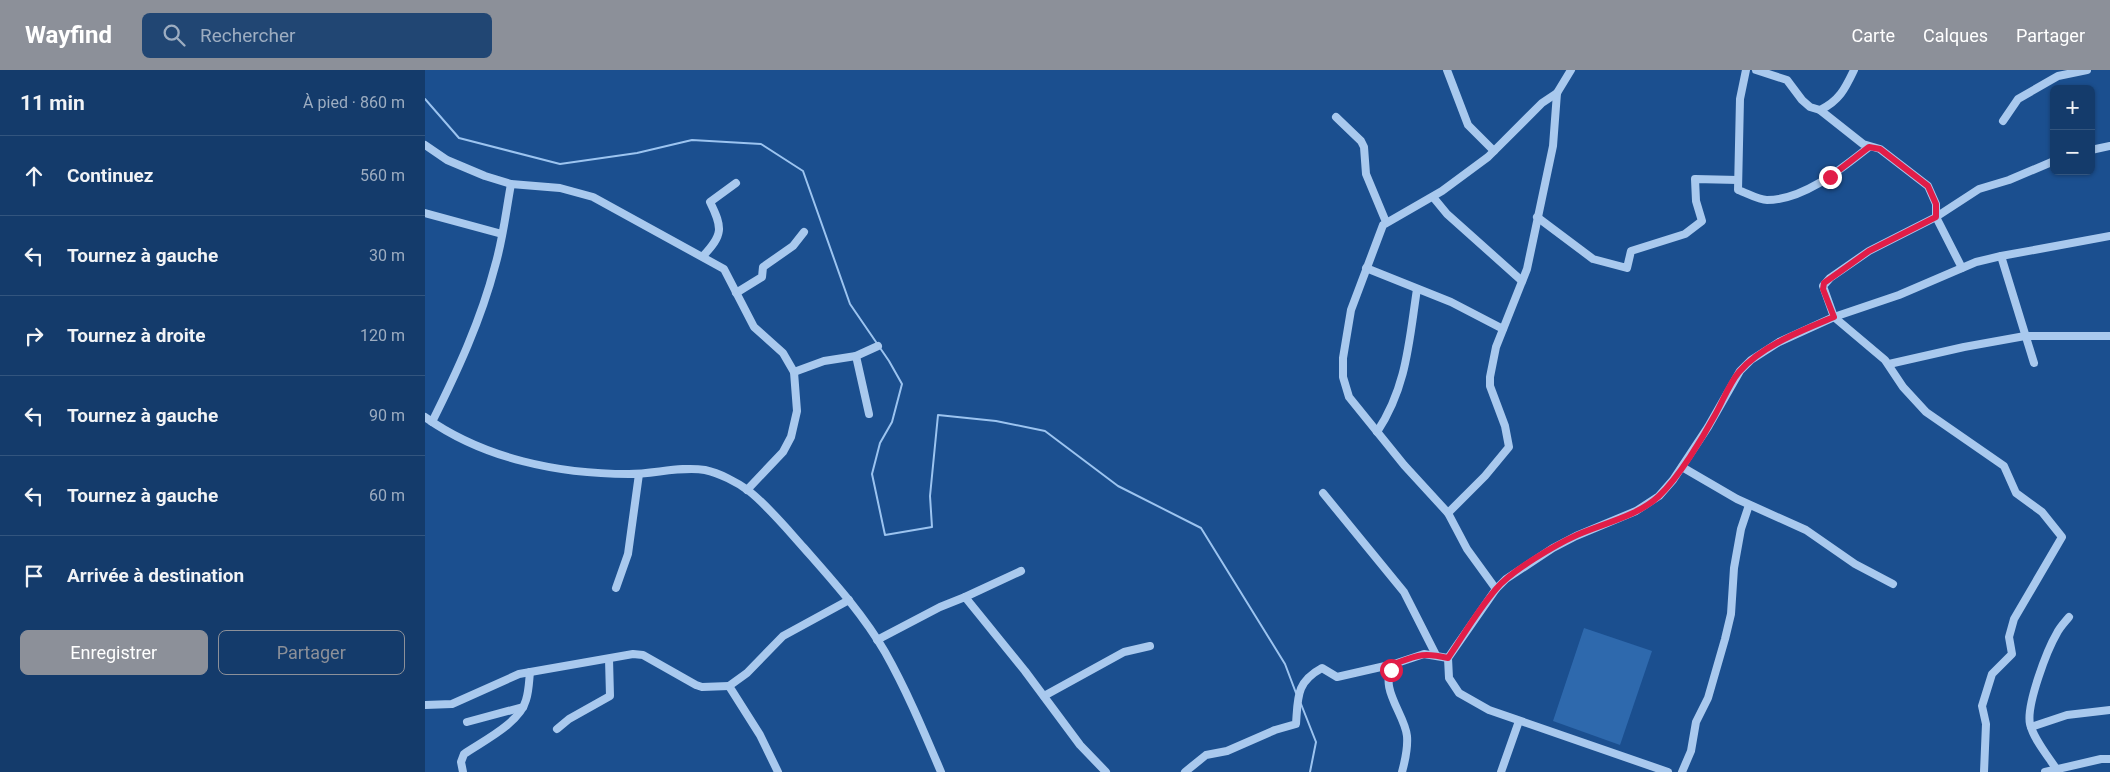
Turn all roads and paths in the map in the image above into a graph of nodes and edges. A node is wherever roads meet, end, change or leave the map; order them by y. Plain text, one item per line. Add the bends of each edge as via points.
1 (1447, 70) edge
2 (1571, 70) edge
3 (1746, 70) edge
4 (1756, 70) edge
5 (1854, 70) edge
6 (2087, 70) edge
7 (1557, 93) junction
8 (1820, 110) junction
9 (1336, 116) dead end
10 (2003, 120) dead end
11 (425, 145) edge
12 (2110, 146) edge
13 (1869, 147) junction
14 (2095, 149) edge
15 (1494, 151) junction
16 (2050, 163) edge
17 (1738, 180) junction
18 (736, 183) dead end
19 (511, 184) junction
20 (1433, 197) junction
21 (425, 213) edge
22 (1537, 217) junction
23 (1936, 217) junction
24 (1386, 222) junction
25 (804, 232) dead end
26 (502, 234) junction
27 (2110, 236) edge
28 (703, 256) junction
29 (2001, 256) junction
30 (1366, 268) junction
31 (1962, 268) junction
32 (1522, 281) junction
33 (1417, 289) junction
34 (736, 293) junction
35 (1834, 317) junction
36 (1503, 329) junction
37 (2025, 336) junction
38 (2110, 336) edge
39 (879, 346) dead end
40 (856, 356) junction
41 (2034, 363) dead end
42 (1889, 364) junction
43 (794, 372) junction
44 (869, 414) dead end
45 (429, 420) edge
46 (1377, 432) junction
47 (1682, 467) junction
48 (639, 474) junction
49 (747, 490) junction
50 (1323, 492) dead end
51 (1749, 505) junction
52 (1448, 513) junction
53 (1021, 571) dead end
54 (1893, 584) dead end
55 (616, 588) dead end
56 (1496, 589) junction
57 (965, 597) junction
58 (849, 600) junction
59 (2069, 617) dead end
60 (877, 640) junction
61 (1150, 646) dead end
62 (1436, 655) junction
63 (1448, 658) junction
64 (609, 659) junction
65 (1394, 664) junction
66 (529, 672) junction
67 (729, 686) junction
68 (1044, 696) junction
69 (425, 706) edge
70 (523, 707) junction
71 (2110, 710) edge
72 (1519, 721) junction
73 (467, 722) dead end
74 (2031, 727) junction
75 (557, 729) dead end
76 (2110, 759) edge
77 (2057, 770) junction
78 (463, 772) edge
79 (777, 772) edge
80 (941, 772) edge
81 (1106, 772) edge
82 (1185, 772) edge
83 (1402, 772) edge
84 (1501, 772) edge
85 (1668, 772) edge
86 (1682, 772) edge
87 (1984, 772) edge
88 (2045, 772) edge

1 - 15 street via 1468,125
2 - 7 street
3 - 17 street via 1740,99
4 - 8 street via 1787,80 1805,103
5 - 8 street via 1842,95
6 - 10 street via 2059,76 2018,100
7 - 15 street via 1542,103
7 - 22 street via 1553,146
8 - 13 street
9 - 24 street via 1364,147 1366,174
11 - 19 street via 447,160
12 - 14 street
13 - 17 street via 1830,177 1788,198 1765,200 1738,190
13 - 23 street via 1880,149 1928,186 1936,204
15 - 20 street
16 - 23 street via 1979,189
17 - 22 street via 1695,179 1696,201 1702,221 1685,234 1631,250 1627,268 1593,259
18 - 28 street via 711,202 720,231 716,242
19 - 26 street
19 - 28 street via 560,188 593,197
20 - 24 street
20 - 32 street via 1447,214
21 - 26 street
22 - 32 street
23 - 31 street
23 - 35 street via 1869,251 1824,283 1823,289
24 - 30 street
25 - 34 street via 793,246 763,267 762,277
26 - 45 street via 487,292 450,387
27 - 29 street
28 - 34 street via 724,269
29 - 31 street
29 - 37 street
30 - 33 street
30 - 46 street via 1351,310 1343,377 1349,396
31 - 35 street via 1899,295
32 - 36 street
33 - 36 street via 1451,302
33 - 46 street via 1403,375 1390,412
34 - 43 street via 754,327 783,353
35 - 42 street
35 - 47 street via 1779,342 1751,360 1740,371
36 - 52 street via 1489,381 1509,447
37 - 38 street
37 - 41 street
37 - 42 street
39 - 40 street
40 - 43 street via 824,361
40 - 44 street
42 - 87 street via 1903,387 1927,412 2003,466 2016,493 2042,512 2061,537 2014,619 2009,637 2012,654 1992,674 1982,706 1986,724
43 - 49 street via 797,411 791,437 783,452
45 - 48 street via 513,459 543,466
46 - 52 street
47 - 51 street
47 - 56 street via 1659,496 1648,504 1553,548
48 - 49 street via 705,470
48 - 55 street via 628,554
49 - 58 street via 779,520
50 - 62 street via 1404,592
51 - 54 street via 1807,530 1855,564
51 - 86 street via 1740,533 1725,639 1708,698 1695,722 1691,751
52 - 56 street via 1467,548
53 - 57 street
56 - 63 street
57 - 60 street
57 - 68 street
58 - 60 street
58 - 67 street via 783,636 747,673
59 - 74 street via 2055,637 2033,695 2029,710
60 - 80 street via 910,702
61 - 68 street via 1124,652
62 - 63 street
62 - 65 street via 1417,655
63 - 72 street via 1449,678 1459,693 1489,710
64 - 66 street
64 - 67 street via 643,655 696,685
64 - 75 street via 610,696
65 - 82 street via 1337,677 1322,668 1309,675 1298,691 1297,724 1275,730 1227,752 1206,755
65 - 83 street via 1390,690 1407,736
66 - 69 street via 453,704
66 - 70 street via 527,699
67 - 79 street via 760,735
68 - 81 street via 1080,745
70 - 73 street
70 - 78 street via 510,723 464,754 461,762
71 - 74 street via 2067,715
72 - 84 street
72 - 85 street
74 - 77 street
76 - 77 street
77 - 88 street

